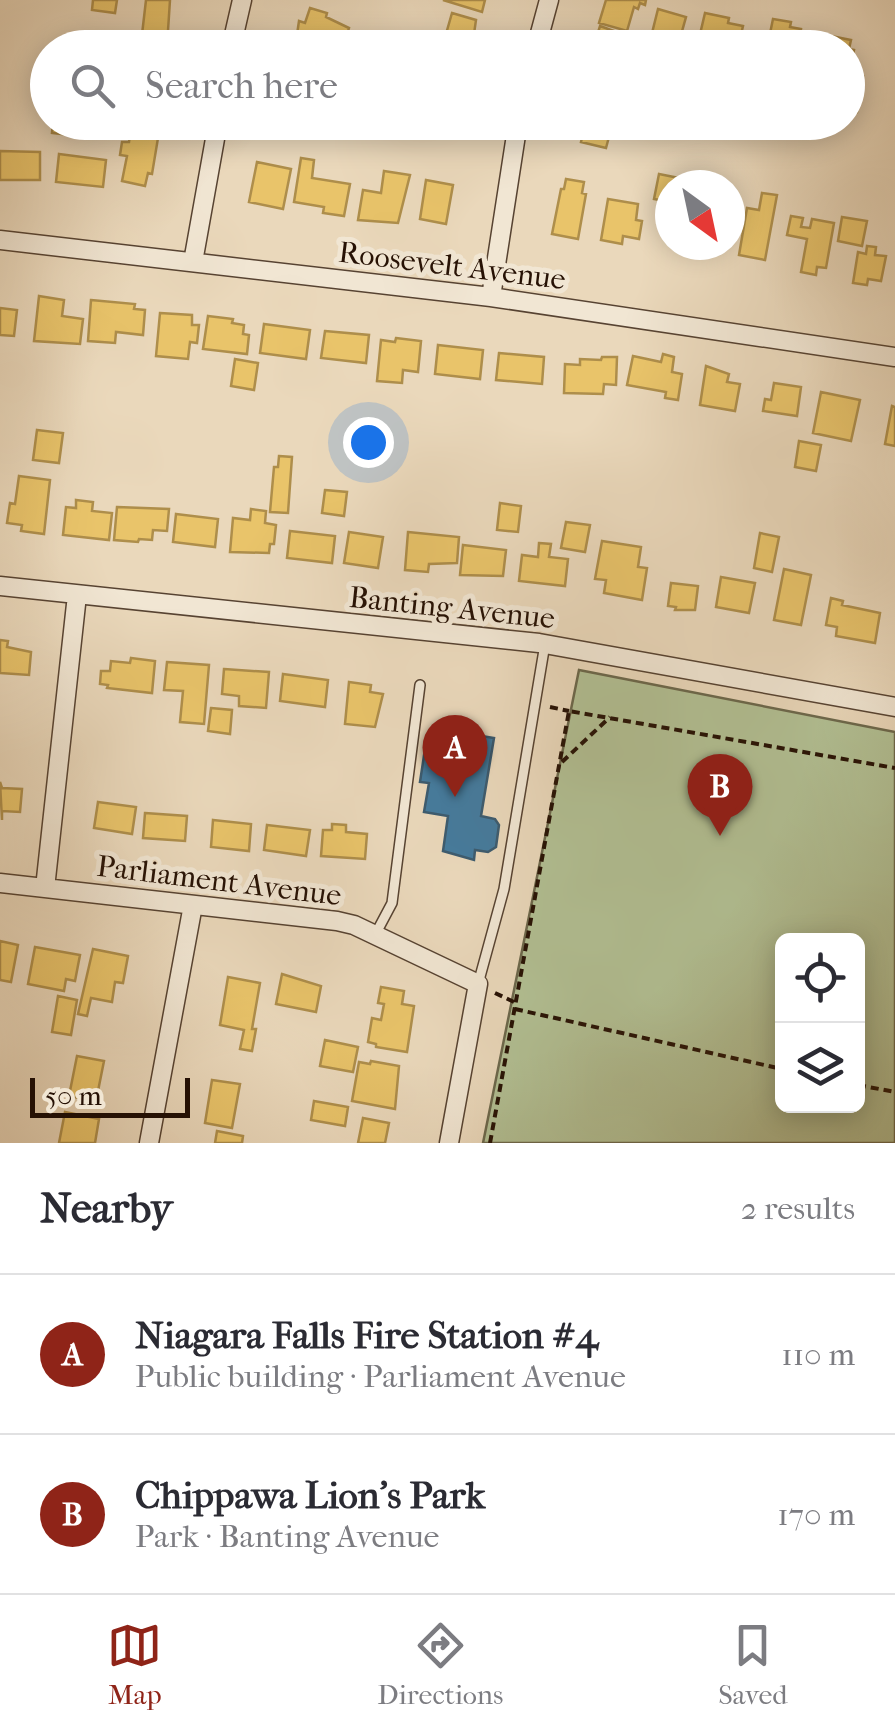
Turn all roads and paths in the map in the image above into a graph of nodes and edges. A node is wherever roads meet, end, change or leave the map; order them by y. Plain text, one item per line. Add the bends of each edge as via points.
1 (242, 0) edge
2 (549, 0) edge
3 (235, 30) edge
4 (541, 30) edge
5 (215, 140) edge
6 (515, 140) edge
7 (0, 240) edge
8 (193, 262) junction
9 (491, 297) junction
10 (895, 357) edge
11 (0, 586) edge
12 (77, 595) junction
13 (545, 644) junction
14 (420, 685) dead end
15 (548, 707) dead end
16 (895, 707) edge
17 (570, 711) junction
18 (610, 718) junction
19 (561, 764) junction
20 (895, 768) edge
21 (0, 883) edge
22 (46, 888) junction
23 (193, 905) junction
24 (375, 935) junction
25 (478, 984) junction
26 (516, 1009) junction
27 (775, 1067) edge
28 (865, 1085) edge
29 (895, 1090) edge
30 (149, 1143) edge
31 (449, 1143) edge
32 (490, 1143) edge

1 - 3 street
2 - 4 street
5 - 8 street
6 - 9 street
7 - 8 street, Roosevelt Avenue
8 - 9 street, Roosevelt Avenue
9 - 10 street, Roosevelt Avenue
11 - 12 street, Banting Avenue
12 - 13 street, Banting Avenue
12 - 22 street
13 - 16 street, Banting Avenue
13 - 25 lane via 504,888
14 - 24 lane via 392,903
15 - 17 path
17 - 18 path
17 - 19 path
18 - 19 path
18 - 20 path
19 - 26 path
21 - 22 street, Parliament Avenue
22 - 23 street, Parliament Avenue
23 - 24 street, Parliament Avenue via 337,921
23 - 30 street
24 - 25 street, Parliament Avenue
25 - 31 street
26 - 27 path
26 - 32 path
28 - 29 path

